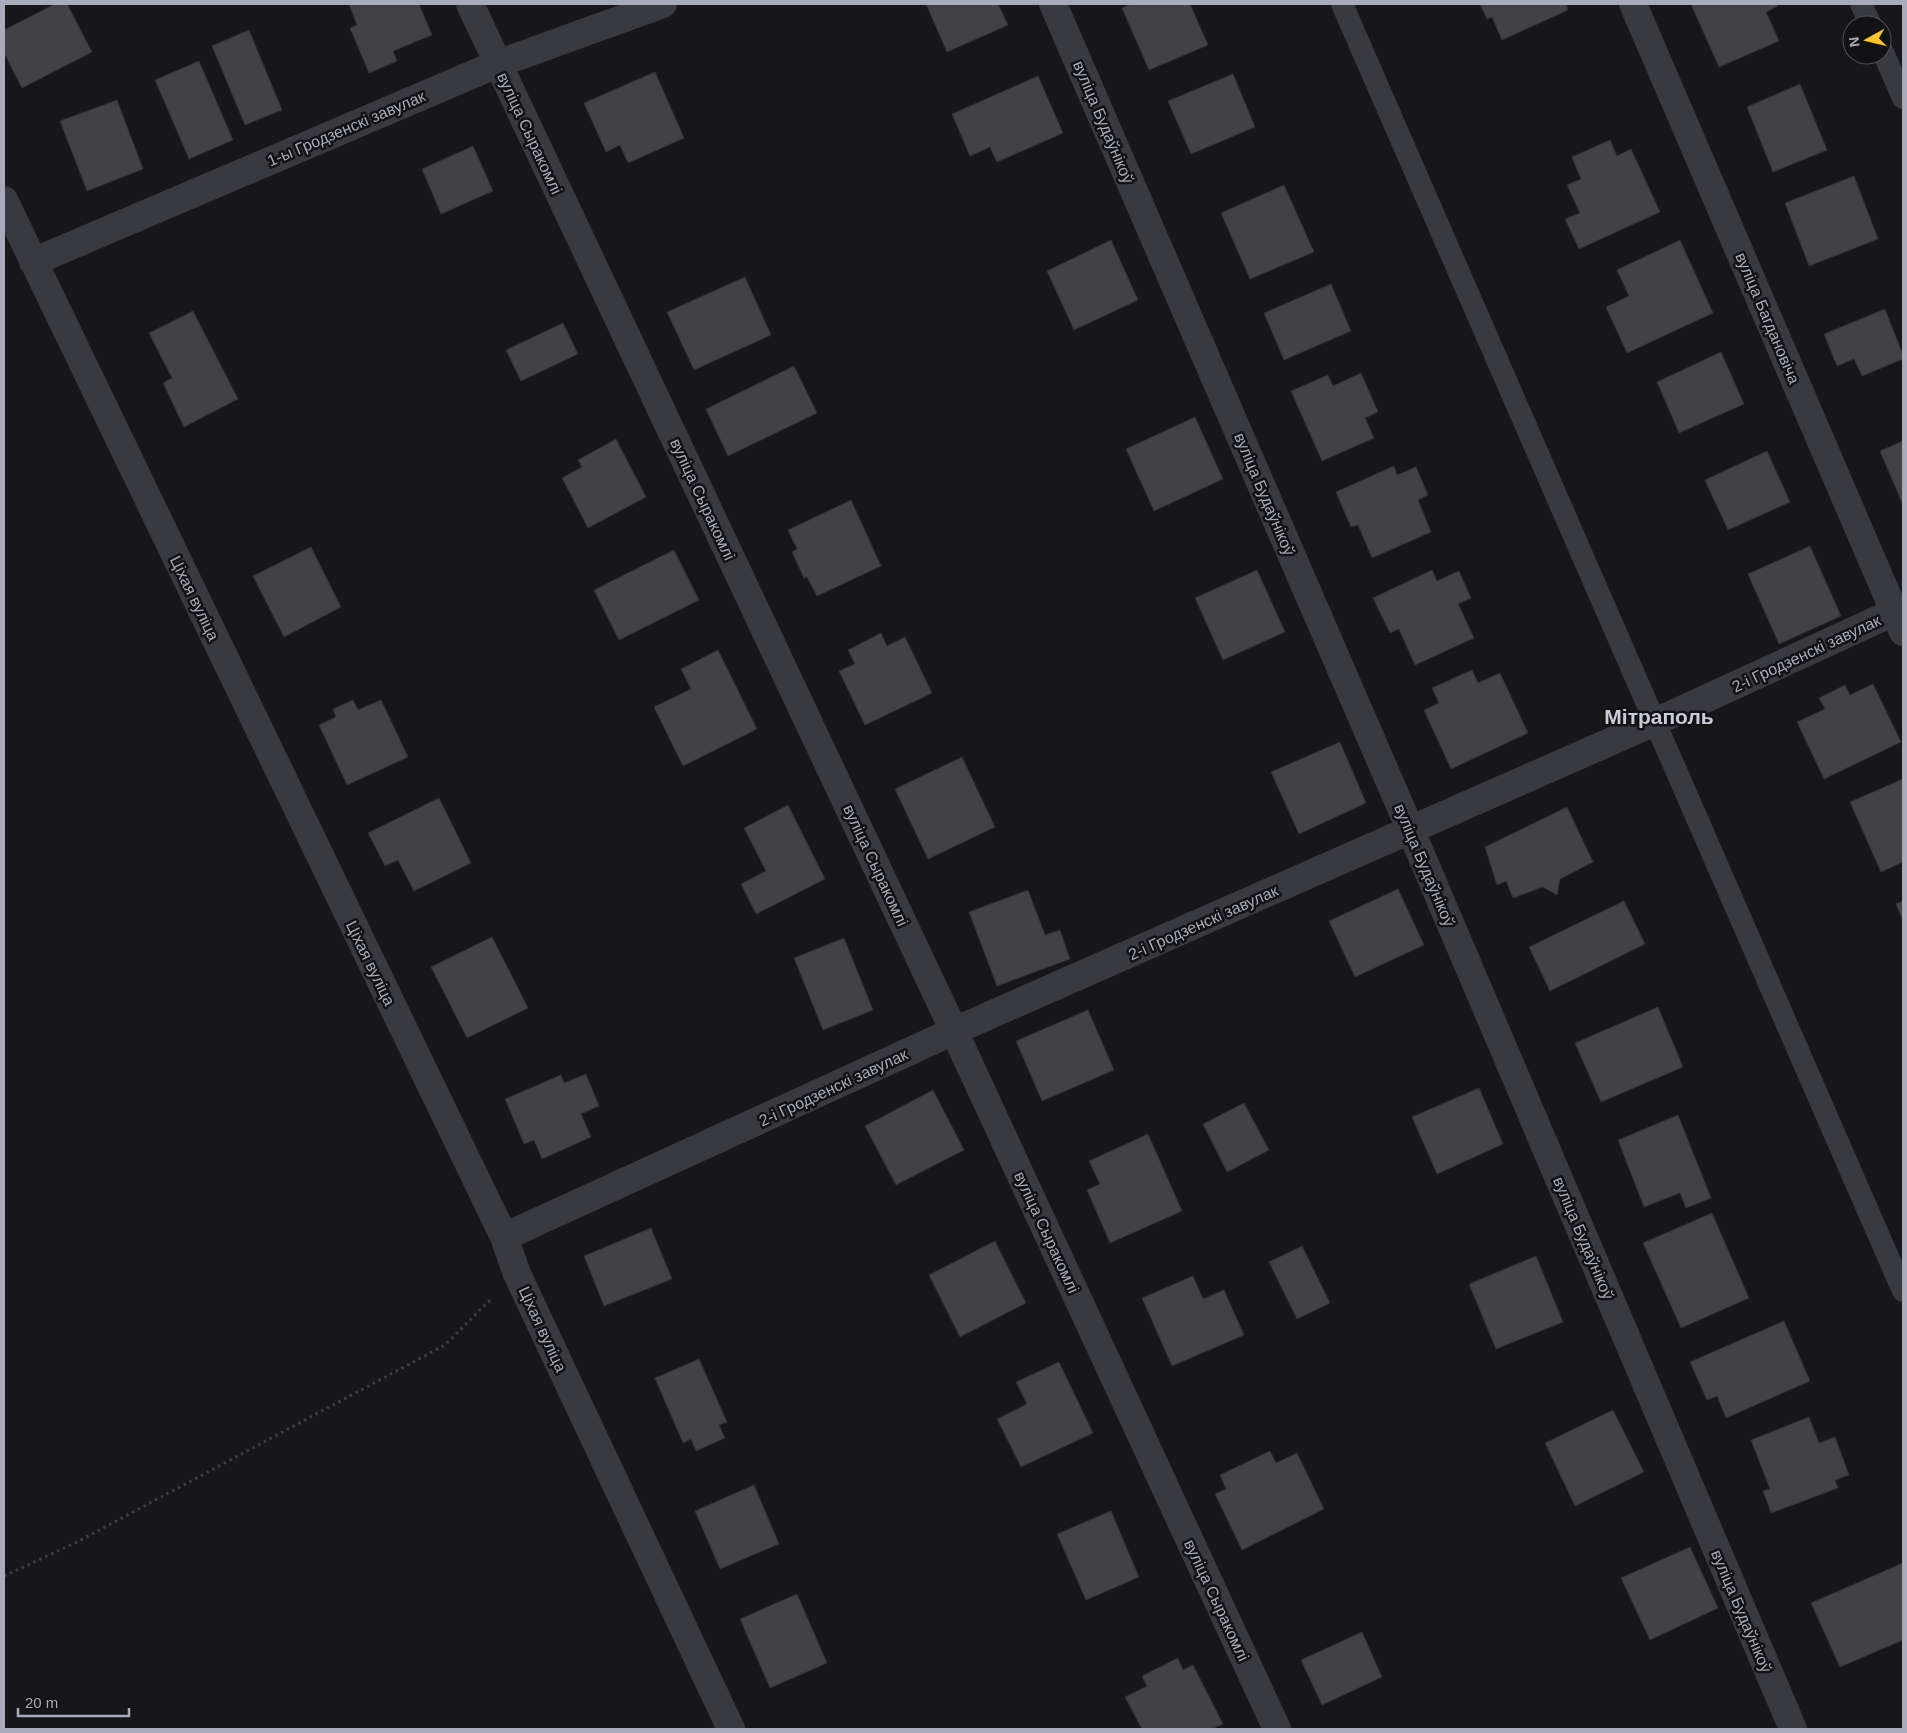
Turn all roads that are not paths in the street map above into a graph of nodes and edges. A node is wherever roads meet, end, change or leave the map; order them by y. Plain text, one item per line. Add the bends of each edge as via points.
1 (470, 4) edge
2 (663, 4) edge
3 (1053, 4) edge
4 (1342, 4) edge
5 (1633, 4) edge
6 (497, 64) junction
7 (1889, 65) edge
8 (1903, 98) edge
9 (4, 200) edge
10 (33, 262) junction
11 (1900, 618) edge
12 (1655, 722) junction
13 (1411, 831) junction
14 (954, 1031) junction
15 (504, 1237) junction
16 (1903, 1291) edge
17 (731, 1729) edge
18 (1277, 1729) edge
19 (1793, 1729) edge

1 - 6 street, вуліца Сыракомлі
2 - 6 street, 1-ы Гродзенскі завулак
3 - 13 street, вуліца Будаўнікоў
4 - 12 lane
5 - 11 street, вуліца Багдановіча
6 - 10 street, 1-ы Гродзенскі завулак
6 - 14 street, вуліца Сыракомлі
7 - 8 lane
9 - 10 street, Ціхая вуліца
10 - 15 street, Ціхая вуліца
11 - 12 street, 2-і Гродзенскі завулак
12 - 13 street, 2-і Гродзенскі завулак
12 - 16 lane
13 - 14 street, 2-і Гродзенскі завулак
13 - 19 street, вуліца Будаўнікоў
14 - 15 street, 2-і Гродзенскі завулак
14 - 18 street, вуліца Сыракомлі
15 - 17 street, Ціхая вуліца via 517,1274

